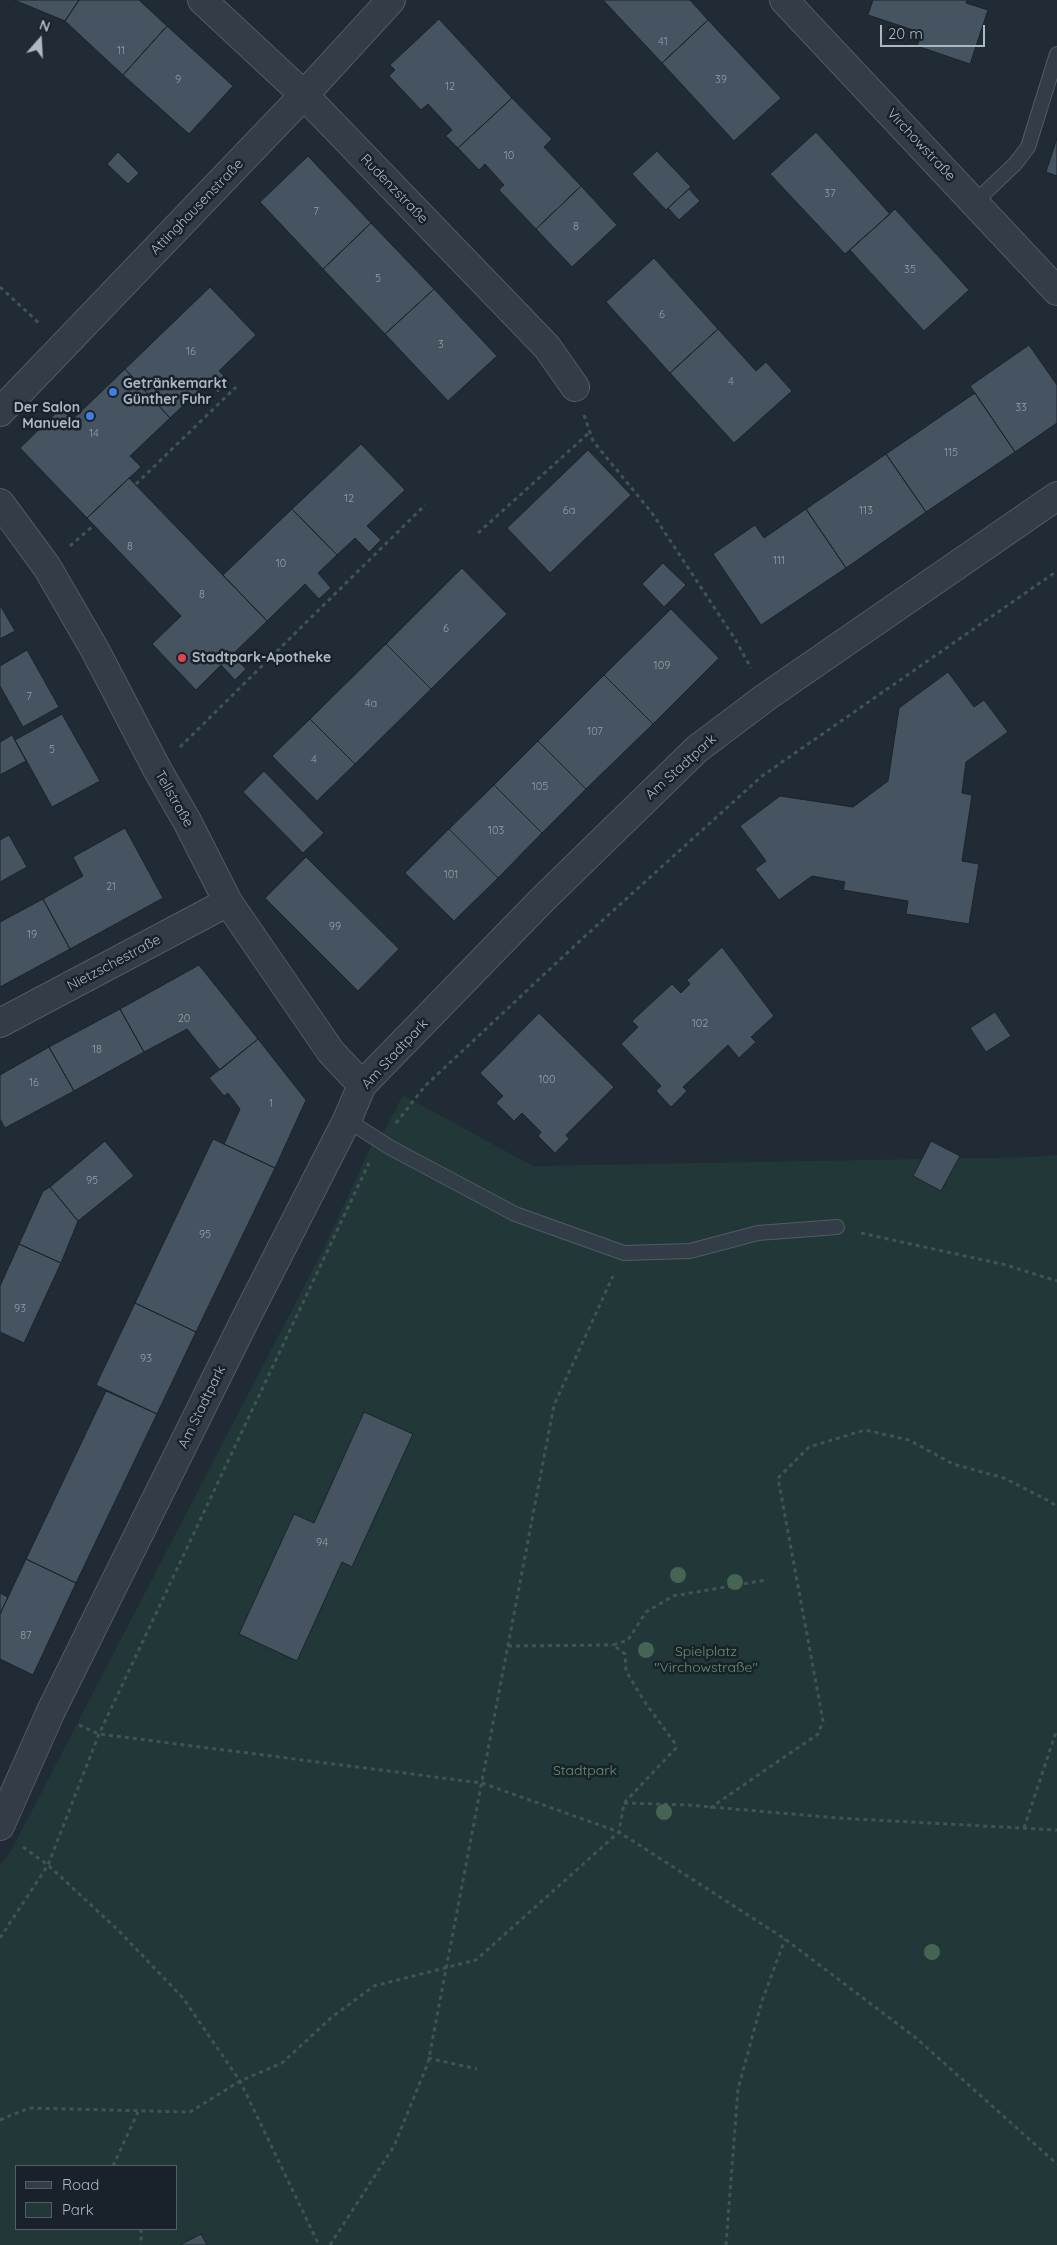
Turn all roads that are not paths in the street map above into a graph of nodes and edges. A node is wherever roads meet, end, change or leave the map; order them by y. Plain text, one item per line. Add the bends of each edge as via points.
1 (202, 0) edge
2 (391, 0) edge
3 (784, 0) edge
4 (1057, 54) edge
5 (304, 95) junction
6 (974, 203) junction
7 (1057, 291) edge
8 (575, 387) road end
9 (0, 412) edge
10 (1057, 496) edge
11 (0, 503) edge
12 (228, 902) junction
13 (0, 1024) edge
14 (362, 1085) junction
15 (347, 1120) junction
16 (837, 1227) road end
17 (8, 1834) edge

1 - 5 street, Rudenzstraße
2 - 5 street, Attinghausenstraße
3 - 6 street, Virchowstraße
4 - 6 lane via 1028,147
5 - 8 street, Rudenzstraße via 547,348
5 - 9 street, Attinghausenstraße
6 - 7 street, Virchowstraße
10 - 14 street, Am Stadtpark via 766,697 697,749 543,899
11 - 12 street, Tellstraße via 56,584 95,650
12 - 13 street, Nietzschestraße
12 - 14 street, Tellstraße via 331,1052
14 - 15 street, Am Stadtpark
15 - 16 lane via 391,1148 516,1214 624,1253 690,1251 758,1233
15 - 17 street, Am Stadtpark via 55,1702

